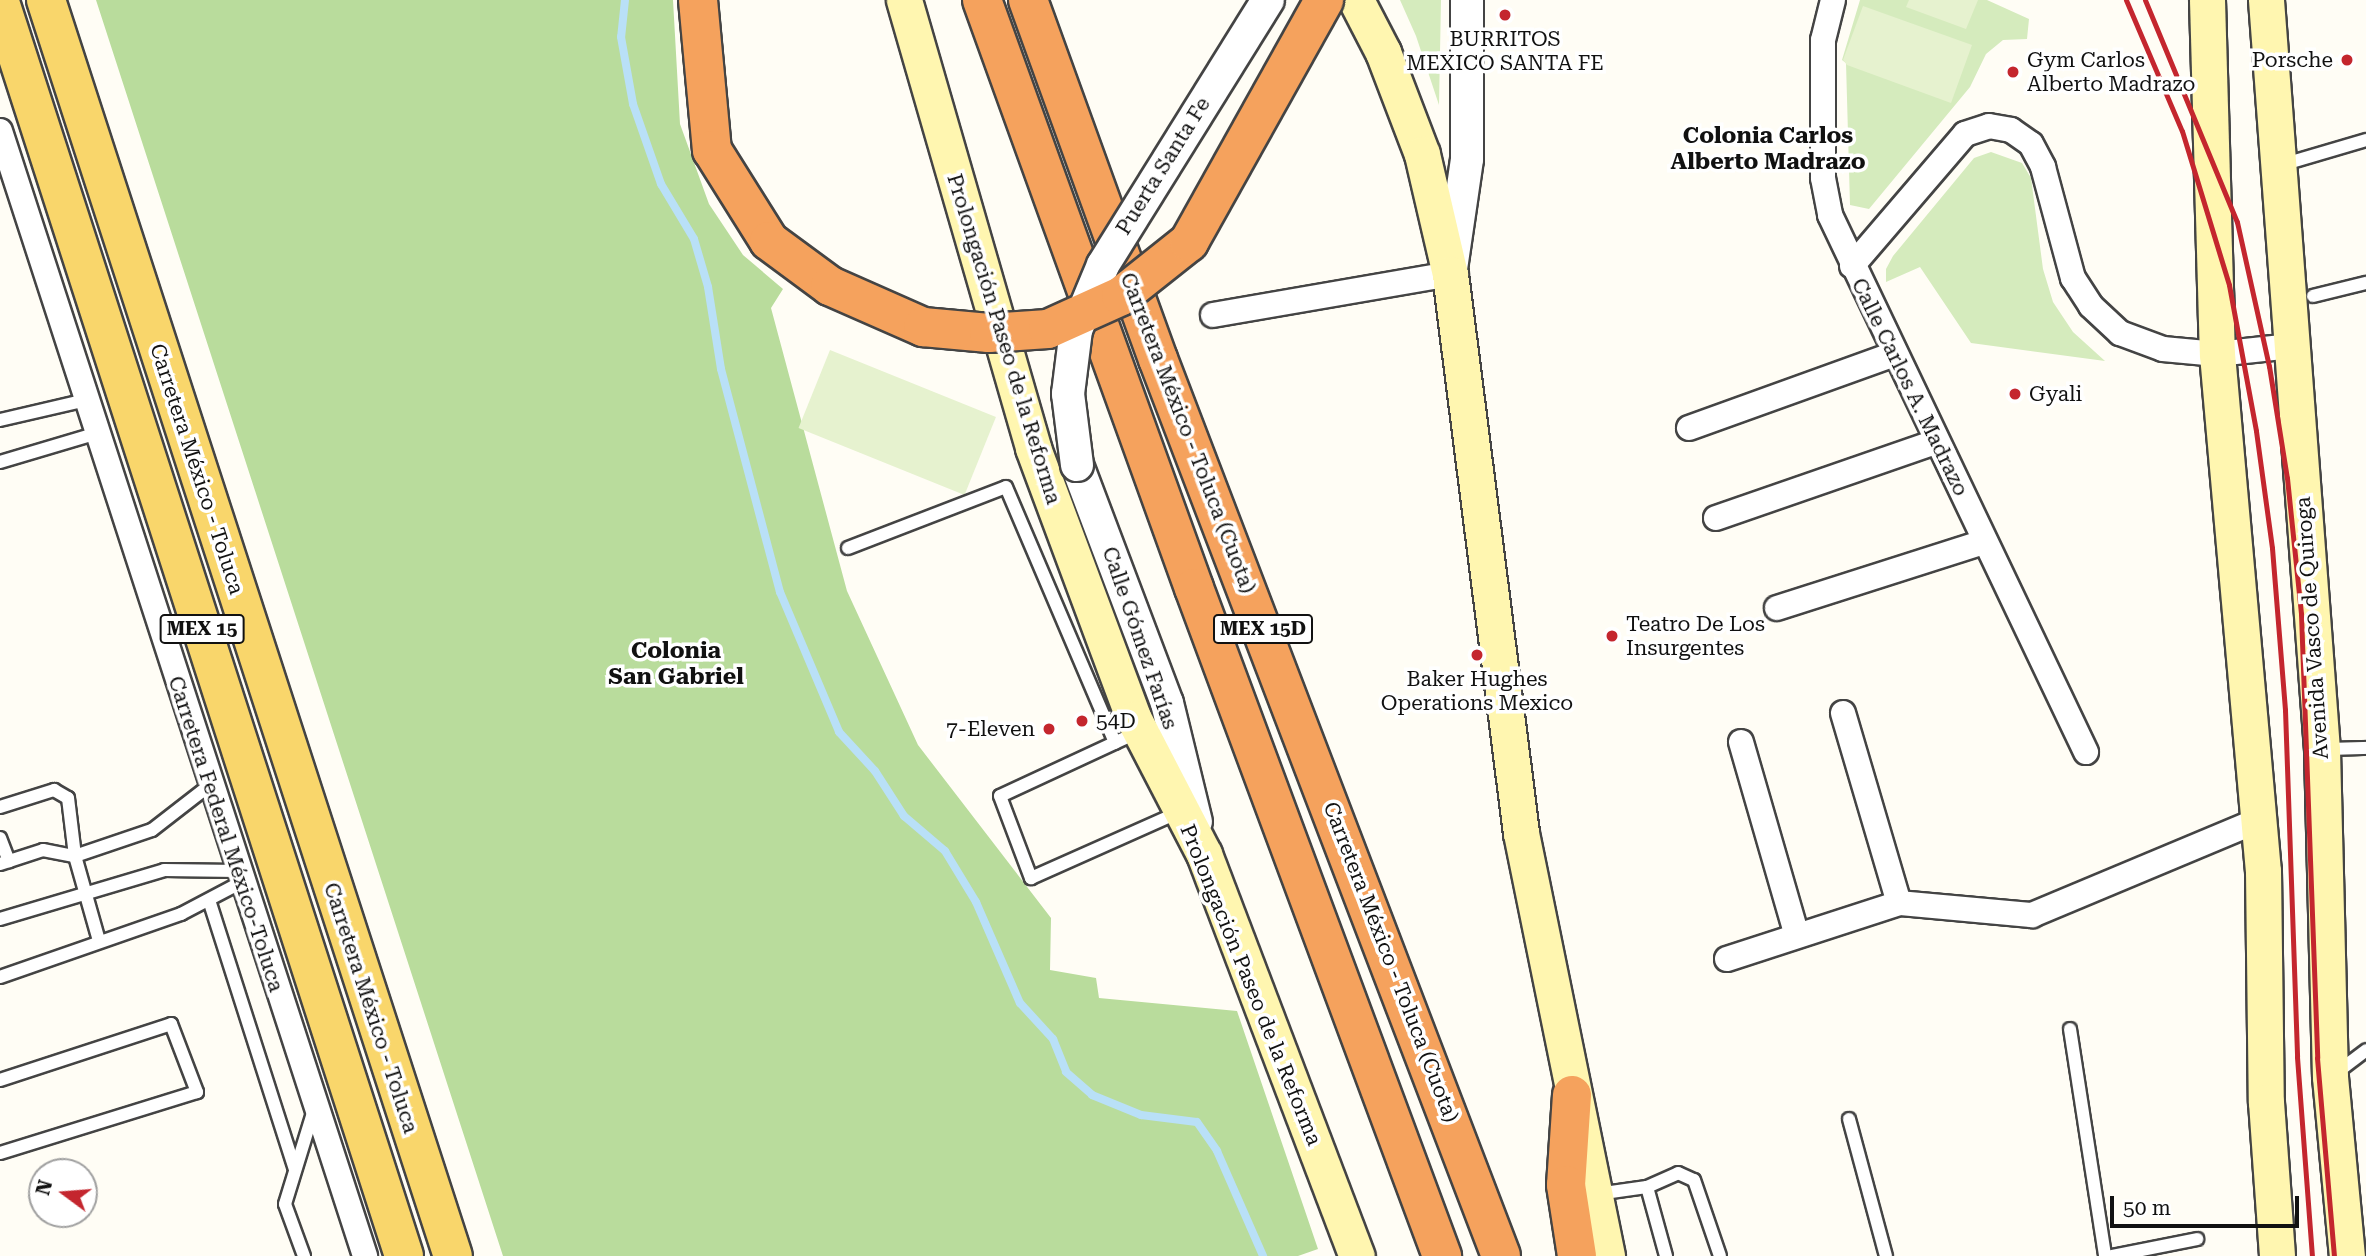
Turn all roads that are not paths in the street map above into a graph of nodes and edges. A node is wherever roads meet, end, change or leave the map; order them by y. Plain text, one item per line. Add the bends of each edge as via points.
1 (46, 0) edge
2 (698, 0) edge
3 (904, 0) edge
4 (982, 0) edge
5 (1028, 0) edge
6 (1268, 0) edge
7 (1324, 0) edge
8 (1356, 0) edge
9 (1468, 0) edge
10 (1833, 0) edge
11 (2207, 0) edge
12 (2266, 0) edge
13 (0, 2) edge
14 (0, 131) edge
15 (2366, 140) edge
16 (2280, 165) junction
17 (1852, 266) junction
18 (1450, 274) junction
19 (2366, 283) edge
20 (2314, 296) dead end
21 (1213, 315) dead end
22 (2292, 346) junction
23 (1894, 354) junction
24 (2217, 354) junction
25 (86, 400) junction
26 (0, 420) edge
27 (1689, 428) dead end
28 (97, 433) junction
29 (1936, 442) junction
30 (0, 462) edge
31 (1077, 465) joint
32 (1716, 518) dead end
33 (1984, 542) junction
34 (848, 548) dead end
35 (1777, 608) dead end
36 (1077, 613) junction
37 (1843, 713) dead end
38 (1147, 728) junction
39 (1741, 743) dead end
40 (2366, 748) edge
41 (2322, 750) junction
42 (2086, 752) dead end
43 (210, 785) junction
44 (0, 807) edge
45 (1186, 808) junction
46 (2259, 820) junction
47 (0, 838) edge
48 (75, 856) junction
49 (4, 863) edge
50 (240, 876) junction
51 (84, 894) junction
52 (209, 900) junction
53 (1899, 903) junction
54 (0, 919) edge
55 (1796, 933) junction
56 (99, 941) junction
57 (1727, 959) dead end
58 (0, 976) edge
59 (2070, 1029) dead end
60 (2366, 1050) edge
61 (2330, 1077) junction
62 (0, 1080) edge
63 (1572, 1095) junction
64 (315, 1106) junction
65 (1849, 1119) dead end
66 (0, 1153) edge
67 (295, 1170) junction
68 (1647, 1187) junction
69 (1593, 1195) junction
70 (2197, 1239) dead end
71 (303, 1256) edge
72 (365, 1256) edge
73 (404, 1256) edge
74 (453, 1256) edge
75 (1357, 1256) edge
76 (1442, 1256) edge
77 (1501, 1256) edge
78 (1577, 1256) edge
79 (1607, 1256) edge
80 (1666, 1256) edge
81 (1720, 1256) edge
82 (1886, 1256) edge
83 (2105, 1256) edge
84 (2112, 1256) edge
85 (2277, 1256) edge
86 (2347, 1256) edge

1 - 74 main road, Carretera México - Toluca / MEX 15
2 - 7 highway, bridge via 712,150 769,241 830,286 923,327 989,333 1048,329 1121,296 1189,242
3 - 36 main road, Prolongación Paseo de la Reforma
4 - 76 highway, MEX 15D via 1184,563
5 - 77 highway, Carretera México - Toluca (Cuota) / MEX 15D via 1158,359
6 - 31 street, Puerta Santa Fe, bridge via 1103,265 1076,330 1068,394
8 - 18 main road via 1383,51 1422,154
9 - 18 street via 1467,159
10 - 17 street, Calle Carlos A. Madrazo via 1823,40 1823,178 1830,215
11 - 24 main road
12 - 16 main road, Avenida Vasco de Quiroga
13 - 73 main road, Carretera México - Toluca / MEX 15
14 - 25 street, Carretera Federal México-Toluca
15 - 16 lane
16 - 22 main road, Avenida Vasco de Quiroga
17 - 23 street, Calle Carlos A. Madrazo
17 - 24 street via 1965,134 1989,126 2011,130 2031,144 2043,167 2073,278 2091,306 2120,332 2163,349
18 - 21 street
18 - 63 main road via 1521,833
19 - 20 lane
22 - 24 street
22 - 41 main road, Avenida Vasco de Quiroga
23 - 27 street
23 - 29 street, Calle Carlos A. Madrazo
24 - 46 main road
25 - 26 lane
25 - 28 street, Carretera Federal México-Toluca
28 - 30 lane
28 - 43 street, Carretera Federal México-Toluca
29 - 32 street
29 - 33 street, Calle Carlos A. Madrazo
31 - 38 street, Calle Gómez Farías
33 - 35 street
33 - 42 street, Calle Carlos A. Madrazo
34 - 36 lane via 1006,487
36 - 38 main road, Prolongación Paseo de la Reforma
37 - 53 street
38 - 45 main road, Prolongación Paseo de la Reforma
38 - 45 lane via 1000,796 1031,878
39 - 55 street
40 - 41 lane
41 - 61 main road, Avenida Vasco de Quiroga
43 - 48 lane via 152,830
43 - 50 street, Carretera Federal México-Toluca
44 - 48 lane via 63,791 68,798
45 - 75 main road, Prolongación Paseo de la Reforma
46 - 53 street via 2032,915
46 - 85 main road via 2266,1102
47 - 49 lane
48 - 49 lane via 43,850
48 - 51 lane
50 - 51 lane via 164,870
50 - 52 lane
50 - 64 street, Carretera Federal México-Toluca
51 - 54 lane
51 - 56 lane
52 - 56 lane
52 - 67 lane
53 - 55 street
55 - 57 street
56 - 58 lane
59 - 83 lane
60 - 61 lane
61 - 86 main road, Avenida Vasco de Quiroga
62 - 66 lane via 171,1024 197,1092
63 - 69 main road
63 - 78 highway via 1566,1185
64 - 67 lane
64 - 72 street, Carretera Federal México-Toluca
65 - 82 lane
67 - 71 lane via 285,1204
68 - 69 lane
68 - 80 lane
68 - 81 lane via 1678,1173 1694,1180
69 - 79 main road
70 - 84 lane

